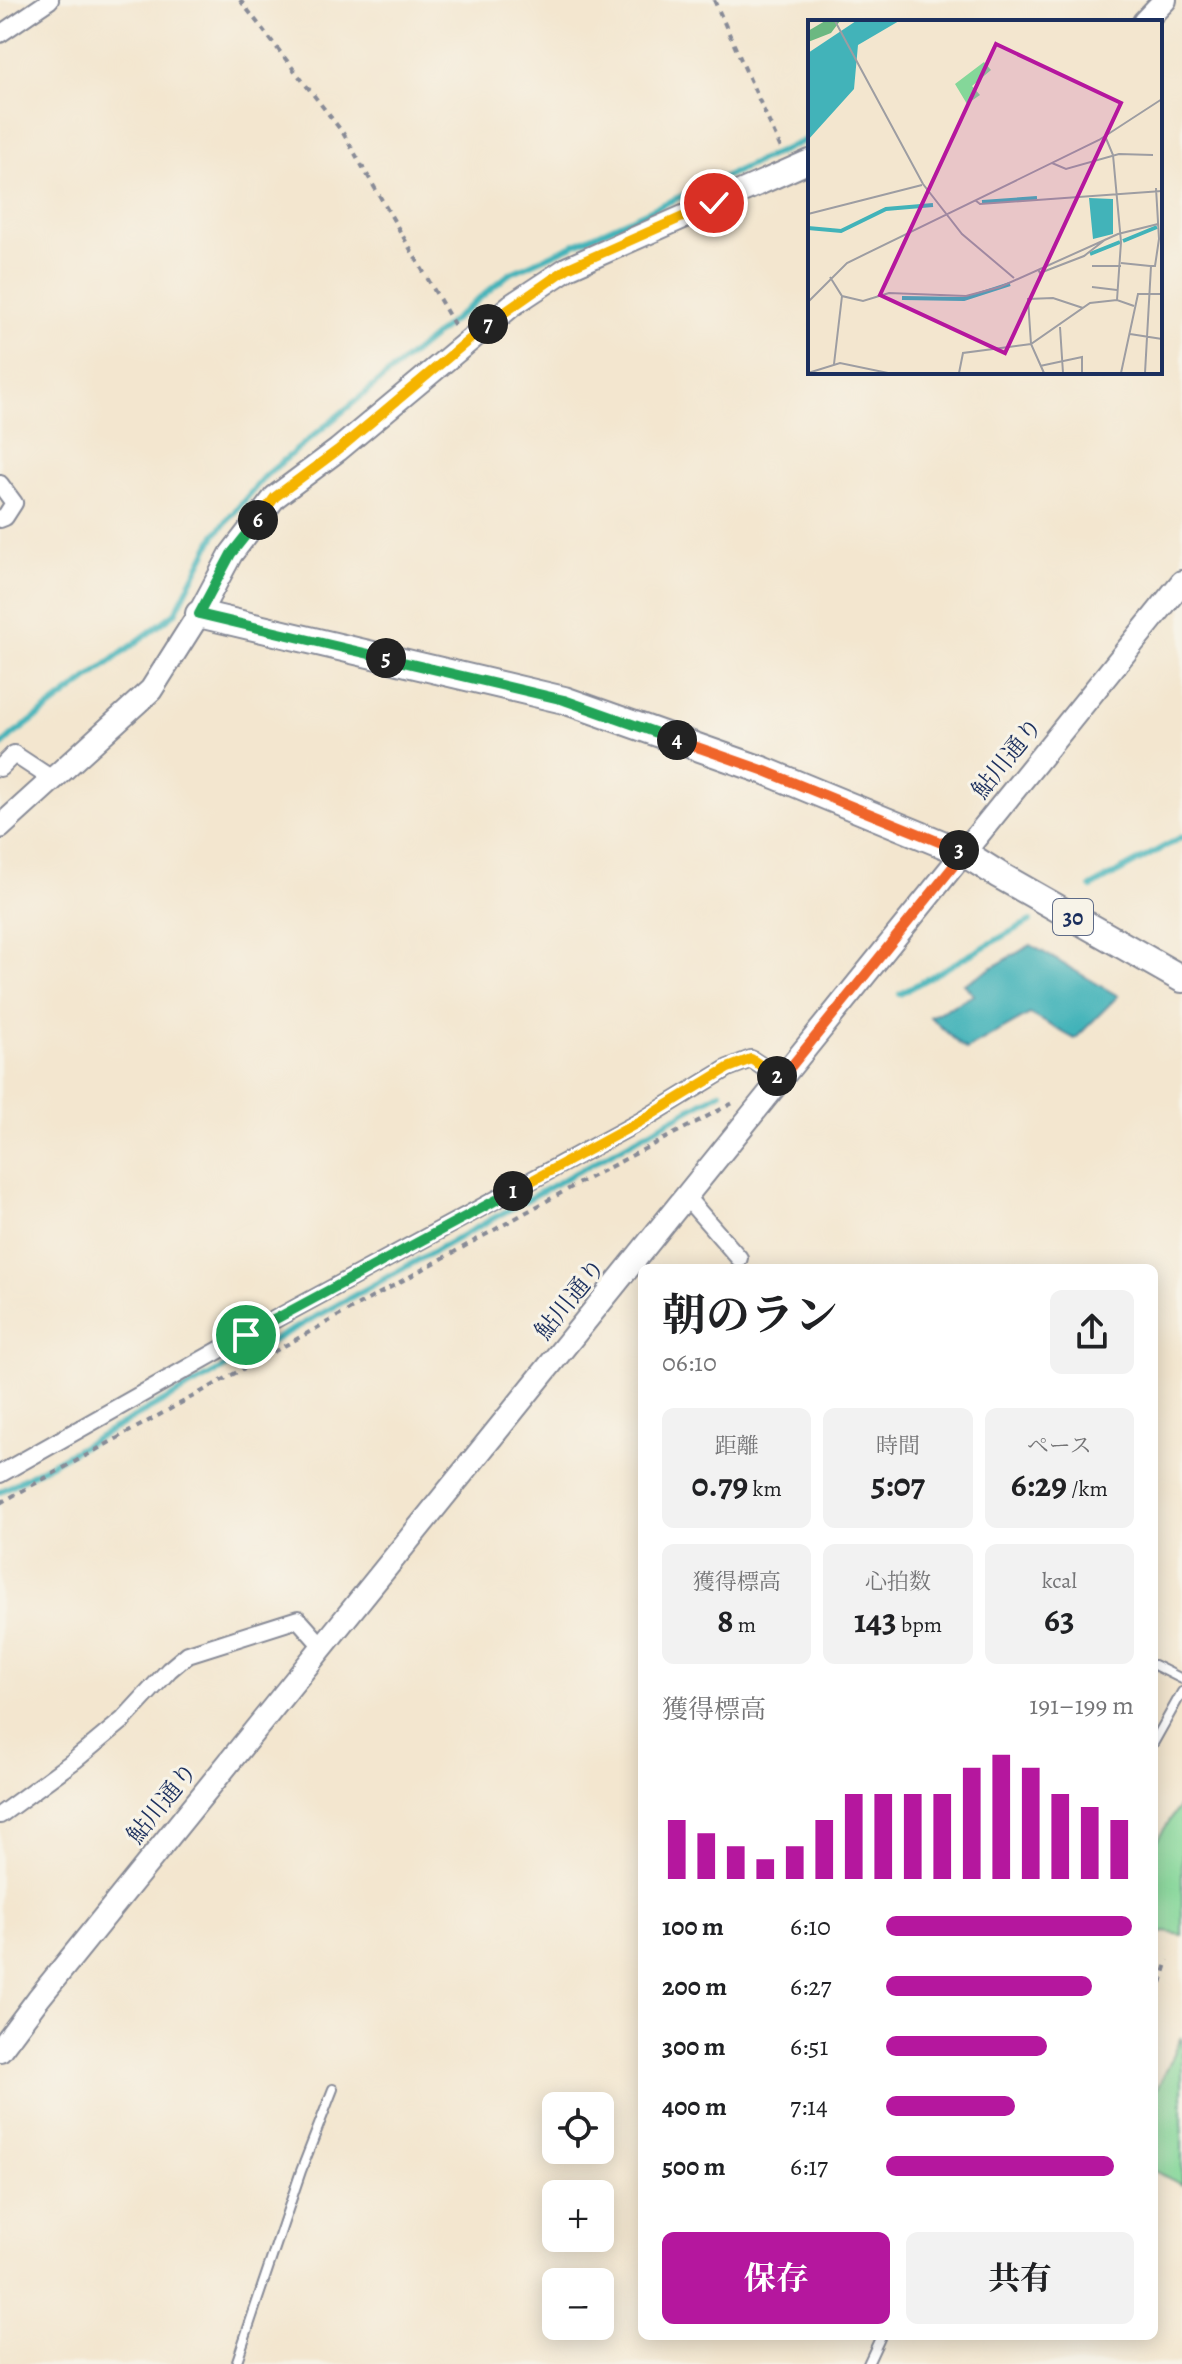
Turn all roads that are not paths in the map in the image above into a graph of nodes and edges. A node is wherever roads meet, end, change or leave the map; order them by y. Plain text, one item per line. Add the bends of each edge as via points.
1 (50, 0) edge
2 (1165, 0) edge
3 (1146, 20) edge
4 (0, 34) edge
5 (800, 166) edge
6 (0, 484) edge
7 (0, 519) edge
8 (1182, 582) edge
9 (199, 614) junction
10 (0, 768) edge
11 (52, 779) junction
12 (0, 827) edge
13 (964, 853) junction
14 (1182, 979) edge
15 (781, 1079) junction
16 (686, 1197) junction
17 (743, 1263) edge
18 (0, 1474) edge
19 (322, 1646) junction
20 (1158, 1667) edge
21 (1182, 1679) edge
22 (1182, 1692) edge
23 (1158, 1735) edge
24 (0, 1815) edge
25 (2, 2044) edge
26 (333, 2089) dead end
27 (879, 2340) edge
28 (236, 2364) edge
29 (868, 2364) edge

1 - 4 street
2 - 3 street
5 - 9 street via 568,268 512,305 275,497 231,554
6 - 7 street via 14,503
8 - 13 street, 鮎川通り
9 - 11 street via 151,690
9 - 13 main road via 564,700 765,771
10 - 11 street via 14,754
11 - 12 street
13 - 14 main road, 30
13 - 15 street, 鮎川通り
15 - 16 street, 鮎川通り
15 - 18 street via 751,1059 728,1068
16 - 17 street
16 - 19 street, 鮎川通り
19 - 24 street via 298,1619 188,1654 123,1720
19 - 25 street, 鮎川通り
20 - 21 lane
22 - 23 lane
26 - 28 lane
27 - 29 lane

